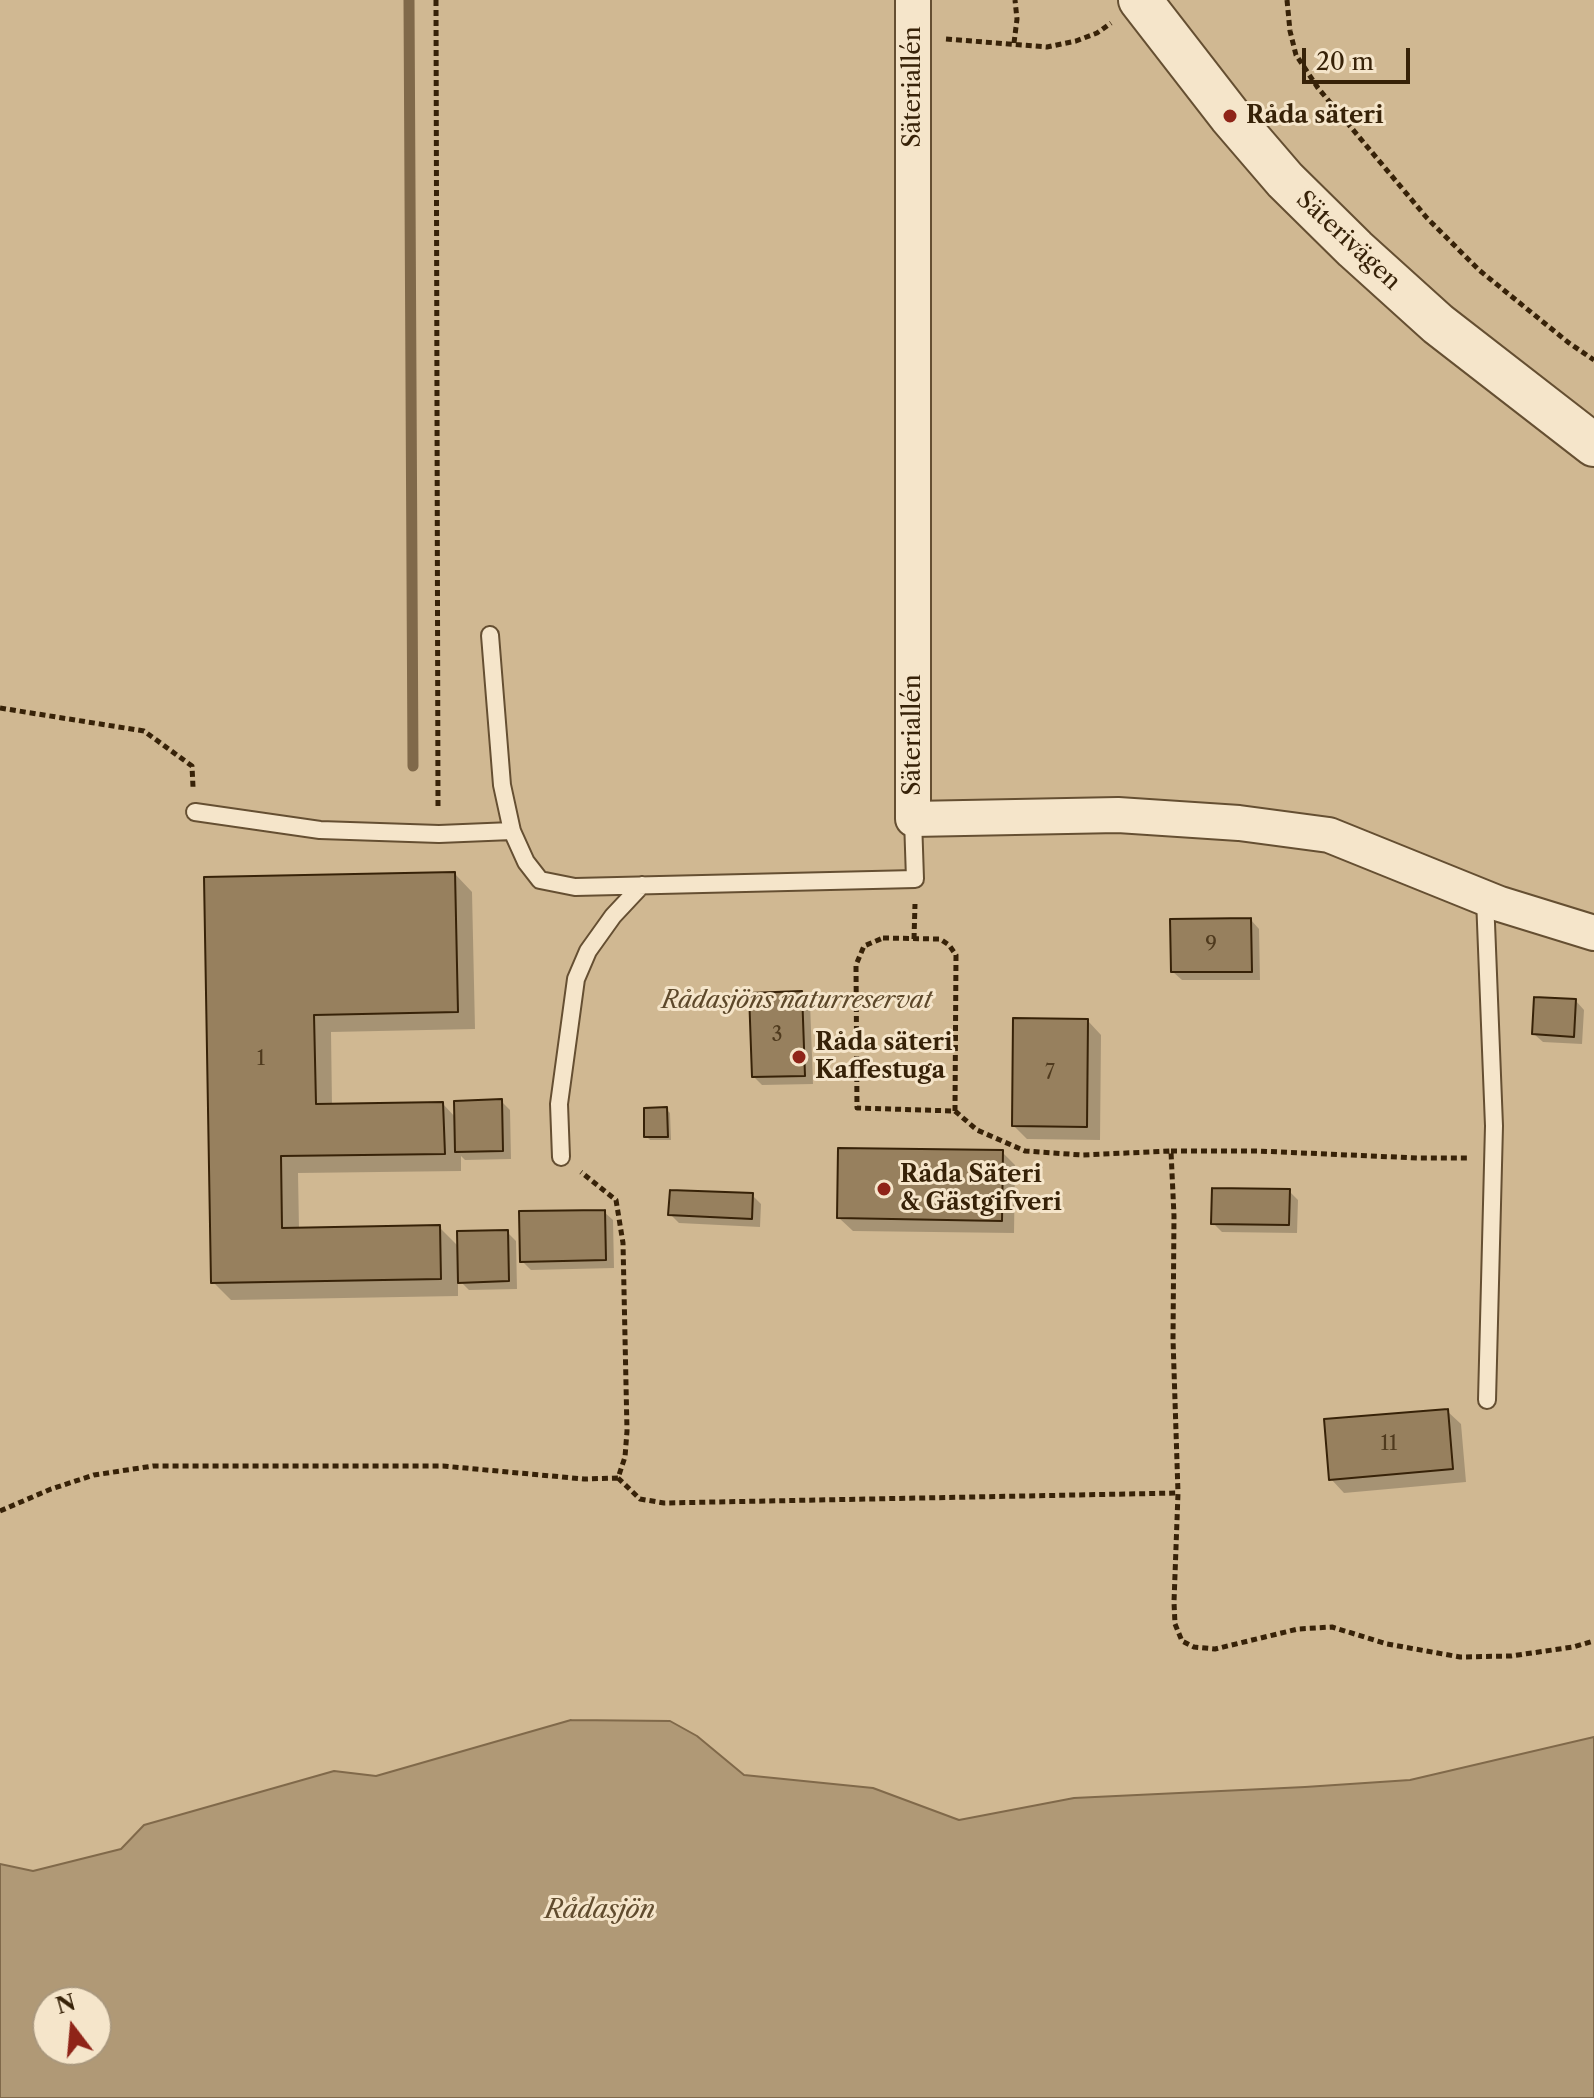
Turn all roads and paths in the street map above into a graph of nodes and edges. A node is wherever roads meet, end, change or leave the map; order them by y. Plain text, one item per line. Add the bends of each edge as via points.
1 (436, 0) edge
2 (913, 0) edge
3 (1015, 0) edge
4 (1287, 0) edge
5 (1129, 9) edge
6 (913, 37) junction
7 (1014, 43) junction
8 (1594, 360) edge
9 (1594, 445) edge
10 (490, 635) dead end
11 (0, 708) edge
12 (195, 812) joint
13 (913, 819) junction
14 (512, 831) junction
15 (439, 834) junction
16 (642, 885) junction
17 (1485, 898) junction
18 (1594, 933) edge
19 (955, 1111) junction
20 (1171, 1151) junction
21 (561, 1157) joint
22 (1493, 1157) junction
23 (1487, 1400) dead end
24 (618, 1478) junction
25 (1178, 1493) junction
26 (0, 1511) edge
27 (1594, 1641) edge

1 - 15 path
2 - 6 street, Säteriallén
3 - 7 path
4 - 8 path via 1296,55 1427,218 1479,270
5 - 7 path via 1097,33 1076,41 1047,47
5 - 9 street, Säterivägen via 1355,249 1438,324
6 - 7 path
6 - 13 street, Säteriallén
10 - 14 lane via 502,785
11 - 12 path via 144,731 192,766
12 - 15 lane via 320,830
13 - 16 lane via 915,879
13 - 17 street, Säteriallén via 1118,815 1329,835
14 - 15 lane
14 - 16 lane via 540,880 575,887
16 - 21 lane via 588,951 576,979 559,1104
17 - 18 street, Säteriallén
17 - 22 lane
19 - 19 path via 857,1108 856,965 864,946 883,938 940,939 956,955
19 - 20 path via 977,1130 1025,1151
20 - 22 path
20 - 25 path
21 - 24 path via 616,1200 623,1243 627,1431
22 - 23 lane
24 - 25 path via 640,1499 664,1503
24 - 26 path via 443,1466 153,1466 94,1475
25 - 27 path via 1175,1624 1182,1641 1194,1647 1215,1649 1298,1629 1332,1627 1387,1644 1460,1657 1511,1656

